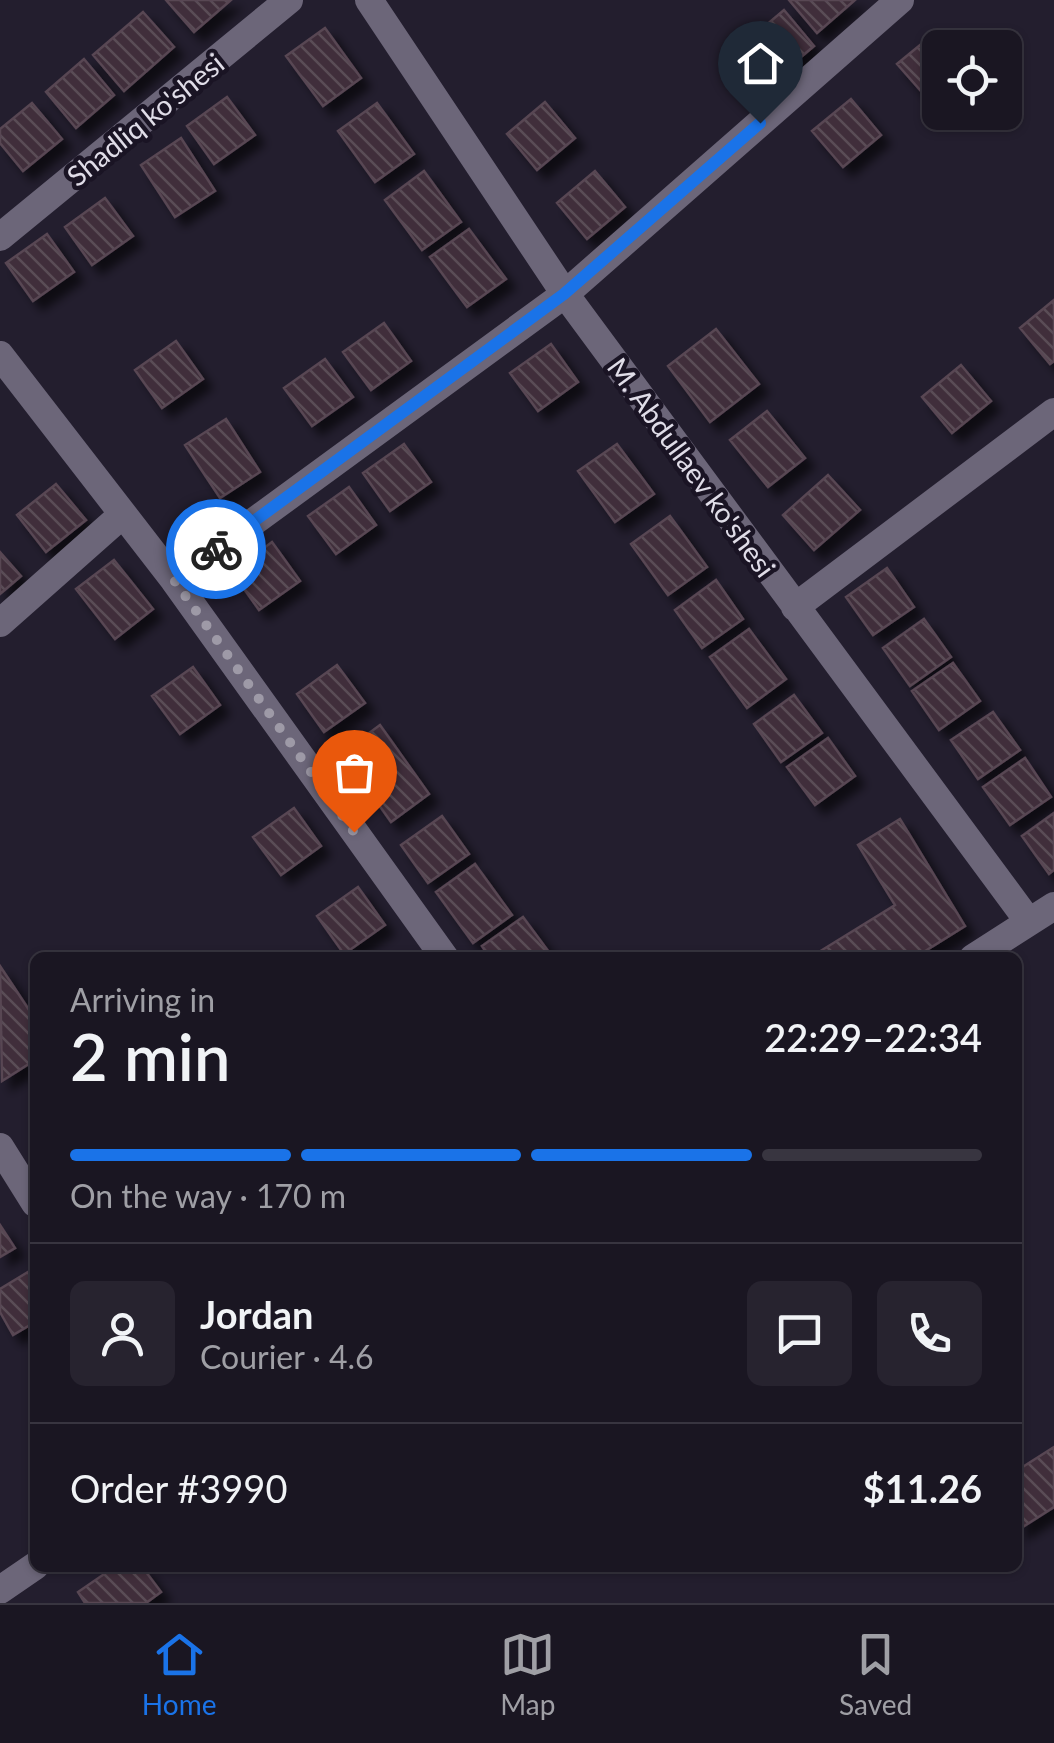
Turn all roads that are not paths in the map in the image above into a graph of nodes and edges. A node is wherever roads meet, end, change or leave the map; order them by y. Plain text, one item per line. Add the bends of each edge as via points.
1 (289, 0) edge
2 (370, 0) edge
3 (900, 0) edge
4 (0, 237) edge
5 (564, 294) junction
6 (0, 355) edge
7 (1054, 412) edge
8 (122, 515) junction
9 (174, 580) junction
10 (795, 607) junction
11 (0, 623) edge
12 (1054, 906) edge
13 (1029, 922) junction
14 (441, 952) edge
15 (982, 952) edge
16 (0, 1147) edge
17 (30, 1195) edge
18 (30, 1569) edge
19 (0, 1590) edge

1 - 4 street, Shadliq ko'shesi
2 - 5 street, M. Abdullaev ko'shesi
3 - 5 street
5 - 9 street
5 - 10 street, M. Abdullaev ko'shesi
6 - 8 street
7 - 10 street
8 - 9 street
8 - 11 street
9 - 14 street
10 - 13 street, M. Abdullaev ko'shesi
12 - 13 street
13 - 15 street
16 - 17 street
18 - 19 street

